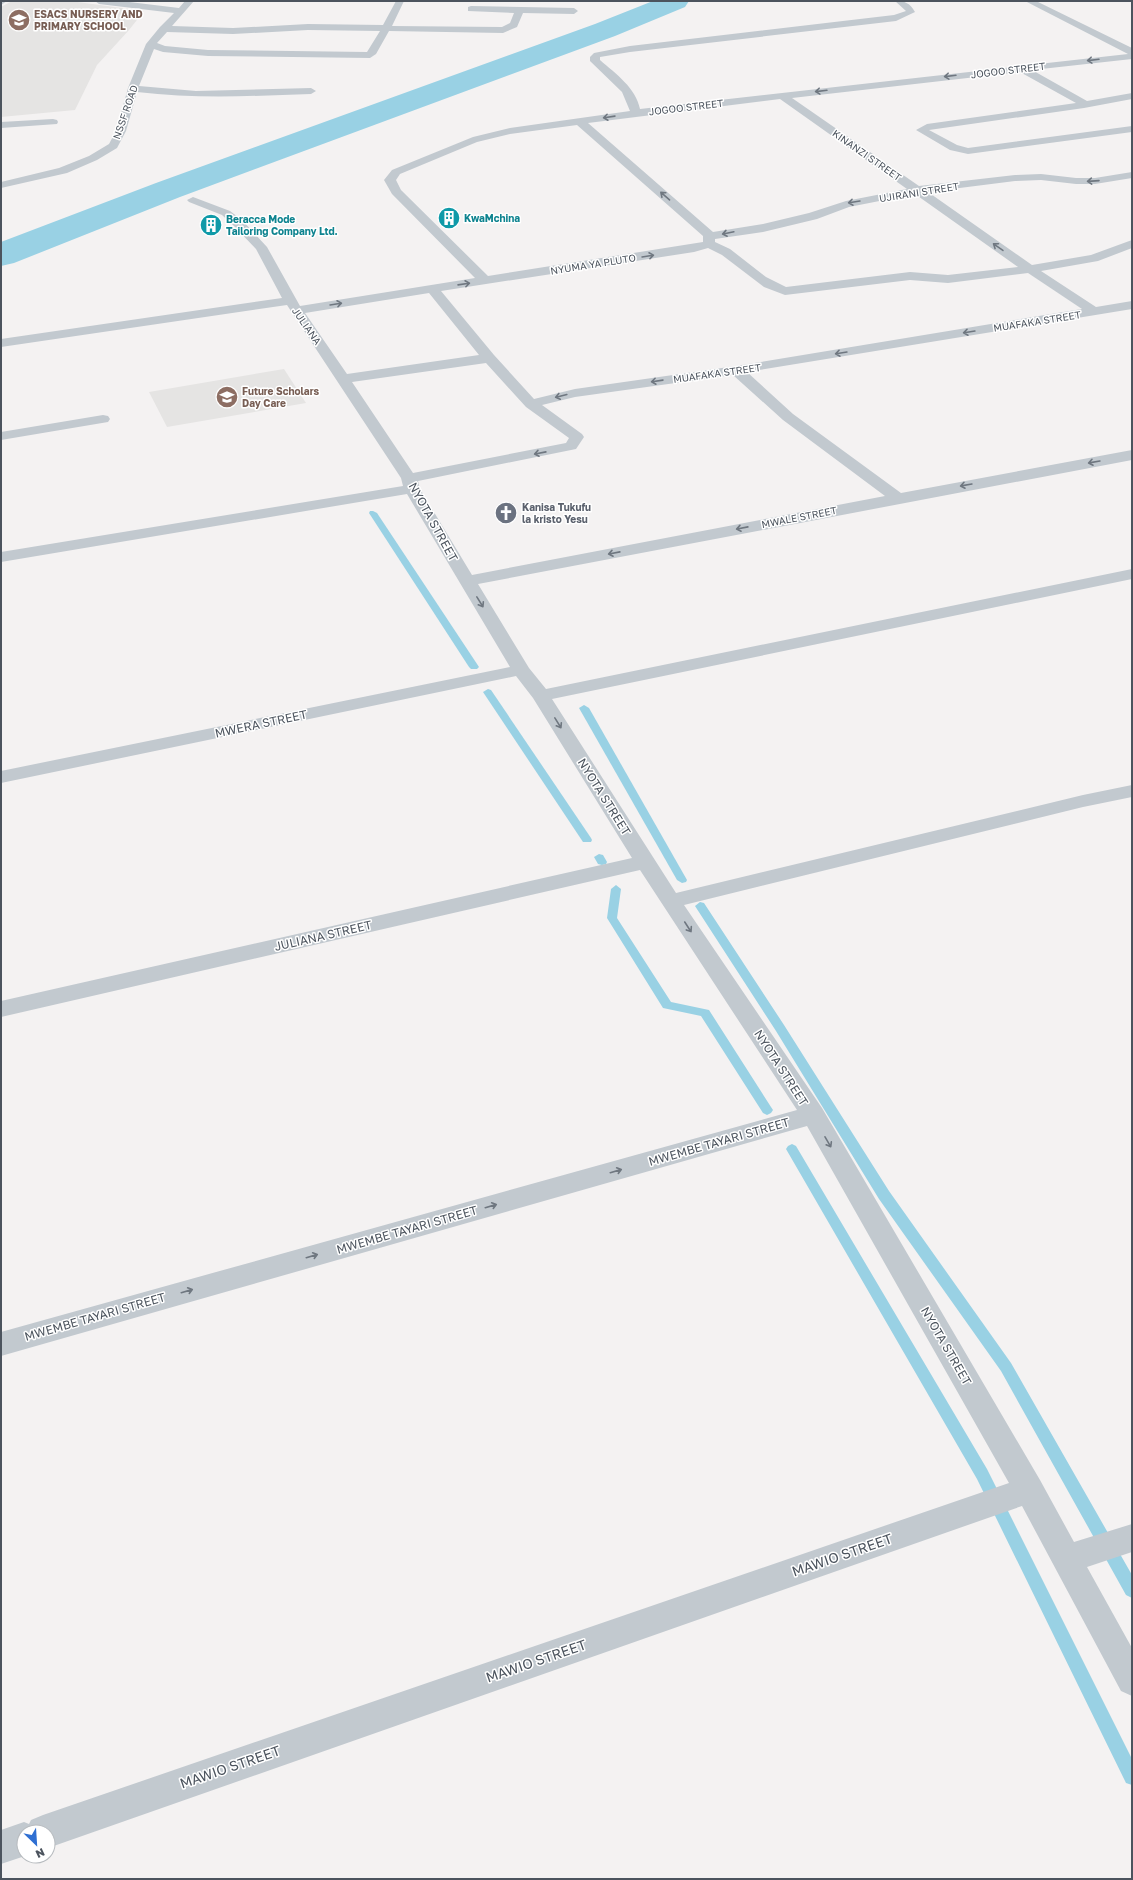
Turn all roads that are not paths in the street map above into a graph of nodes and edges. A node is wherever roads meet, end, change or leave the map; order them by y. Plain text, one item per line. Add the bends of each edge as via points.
1 (100, 1) edge
2 (190, 1) edge
3 (400, 1) edge
4 (899, 1) edge
5 (1029, 1) edge
6 (470, 9) dead end
7 (519, 10) junction
8 (182, 11) junction
9 (574, 11) dead end
10 (163, 29) junction
11 (385, 29) junction
12 (151, 44) junction
13 (1132, 52) edge
14 (1132, 56) edge
15 (1020, 68) junction
16 (133, 88) junction
17 (311, 91) dead end
18 (782, 96) junction
19 (1132, 96) edge
20 (1084, 105) junction
21 (636, 113) junction
22 (579, 121) junction
23 (54, 122) dead end
24 (1, 125) edge
25 (1132, 129) edge
26 (1132, 175) edge
27 (1, 185) edge
28 (918, 190) junction
29 (193, 200) dead end
30 (709, 240) junction
31 (1132, 244) edge
32 (1030, 269) junction
33 (485, 281) junction
34 (432, 289) junction
35 (1132, 305) edge
36 (294, 306) junction
37 (1095, 312) junction
38 (1, 343) edge
39 (489, 358) junction
40 (736, 370) junction
41 (343, 379) junction
42 (532, 404) junction
43 (102, 419) dead end
44 (1, 436) edge
45 (1132, 455) edge
46 (408, 480) junction
47 (898, 498) junction
48 (1, 557) edge
49 (1132, 574) edge
50 (466, 581) junction
51 (521, 670) junction
52 (541, 696) junction
53 (1, 777) edge
54 (1132, 791) edge
55 (645, 862) junction
56 (672, 902) junction
57 (1, 1009) edge
58 (813, 1115) junction
59 (1, 1344) edge
60 (1029, 1490) junction
61 (1132, 1538) edge
62 (1067, 1559) junction
63 (1132, 1680) edge
64 (56, 1827) edge
65 (16, 1842) edge
66 (1, 1847) edge

1 - 8 street
2 - 8 street, NSSF ROAD
3 - 11 street
4 - 21 street via 908,7 910,12 896,18 612,51 595,57 595,61 624,88 635,104
5 - 13 street
6 - 7 street
7 - 9 street
7 - 11 street via 514,25 503,30
8 - 10 street, NSSF ROAD
10 - 11 street
10 - 12 street, NSSF ROAD
11 - 12 street via 374,52 361,56 208,53 163,49
12 - 16 street, NSSF ROAD
14 -> 15 street, JOGOO STREET
15 -> 18 street, JOGOO STREET
15 - 20 street
16 - 17 street via 196,94
16 - 27 street, NSSF ROAD via 121,131 113,146 63,171
18 - 21 street, JOGOO STREET
18 - 28 street, KINANZI STREET
19 - 20 street
20 - 25 street via 927,127 921,130 954,148 968,151
21 -> 22 street, JOGOO STREET
30 -> 22 street via 709,235
22 - 33 street, JOGOO STREET via 510,131 473,140 396,172 390,180 396,192
23 - 24 street
26 -> 28 street, UJIRANI STREET via 1095,181 1015,178
28 -> 30 street, UJIRANI STREET via 846,204 813,216 733,232
32 -> 28 street, KINANZI STREET
29 - 36 street, JULIANA via 226,212 261,247
30 - 32 street via 750,271 777,289 785,291 910,276 948,279
33 -> 30 street, NYUMA YA PLUTO via 694,248
31 - 32 street via 1094,258
32 - 37 street, KINANZI STREET
34 -> 33 street, NYUMA YA PLUTO
36 -> 34 street, NYUMA YA PLUTO
34 - 39 street
35 - 37 street, MUAFAKA STREET
36 - 38 street, NYUMA YA PLUTO
36 - 41 street, JULIANA
37 -> 40 street, MUAFAKA STREET
39 - 41 street
39 - 42 street
40 -> 42 street, MUAFAKA STREET via 575,393
40 - 47 street via 788,417
41 - 46 street, JULIANA
42 -> 46 street via 577,437 571,446
43 - 44 street
45 -> 47 street, MWALE STREET
46 - 48 street
46 - 50 street, NYOTA STREET
47 -> 50 street, MWALE STREET
49 - 52 street
50 -> 51 street, NYOTA STREET
51 - 52 street, NYOTA STREET
51 - 53 street, MWERA STREET
52 -> 55 street, NYOTA STREET
54 - 56 street
55 - 56 street, NYOTA STREET
55 - 57 street, JULIANA STREET
56 -> 58 street, NYOTA STREET
59 -> 58 street, MWEMBE TAYARI STREET
58 -> 60 street, NYOTA STREET
60 - 62 street, NYOTA STREET
60 - 64 street, MAWIO STREET
61 - 62 street
62 - 63 street, NYOTA STREET
65 - 66 street

